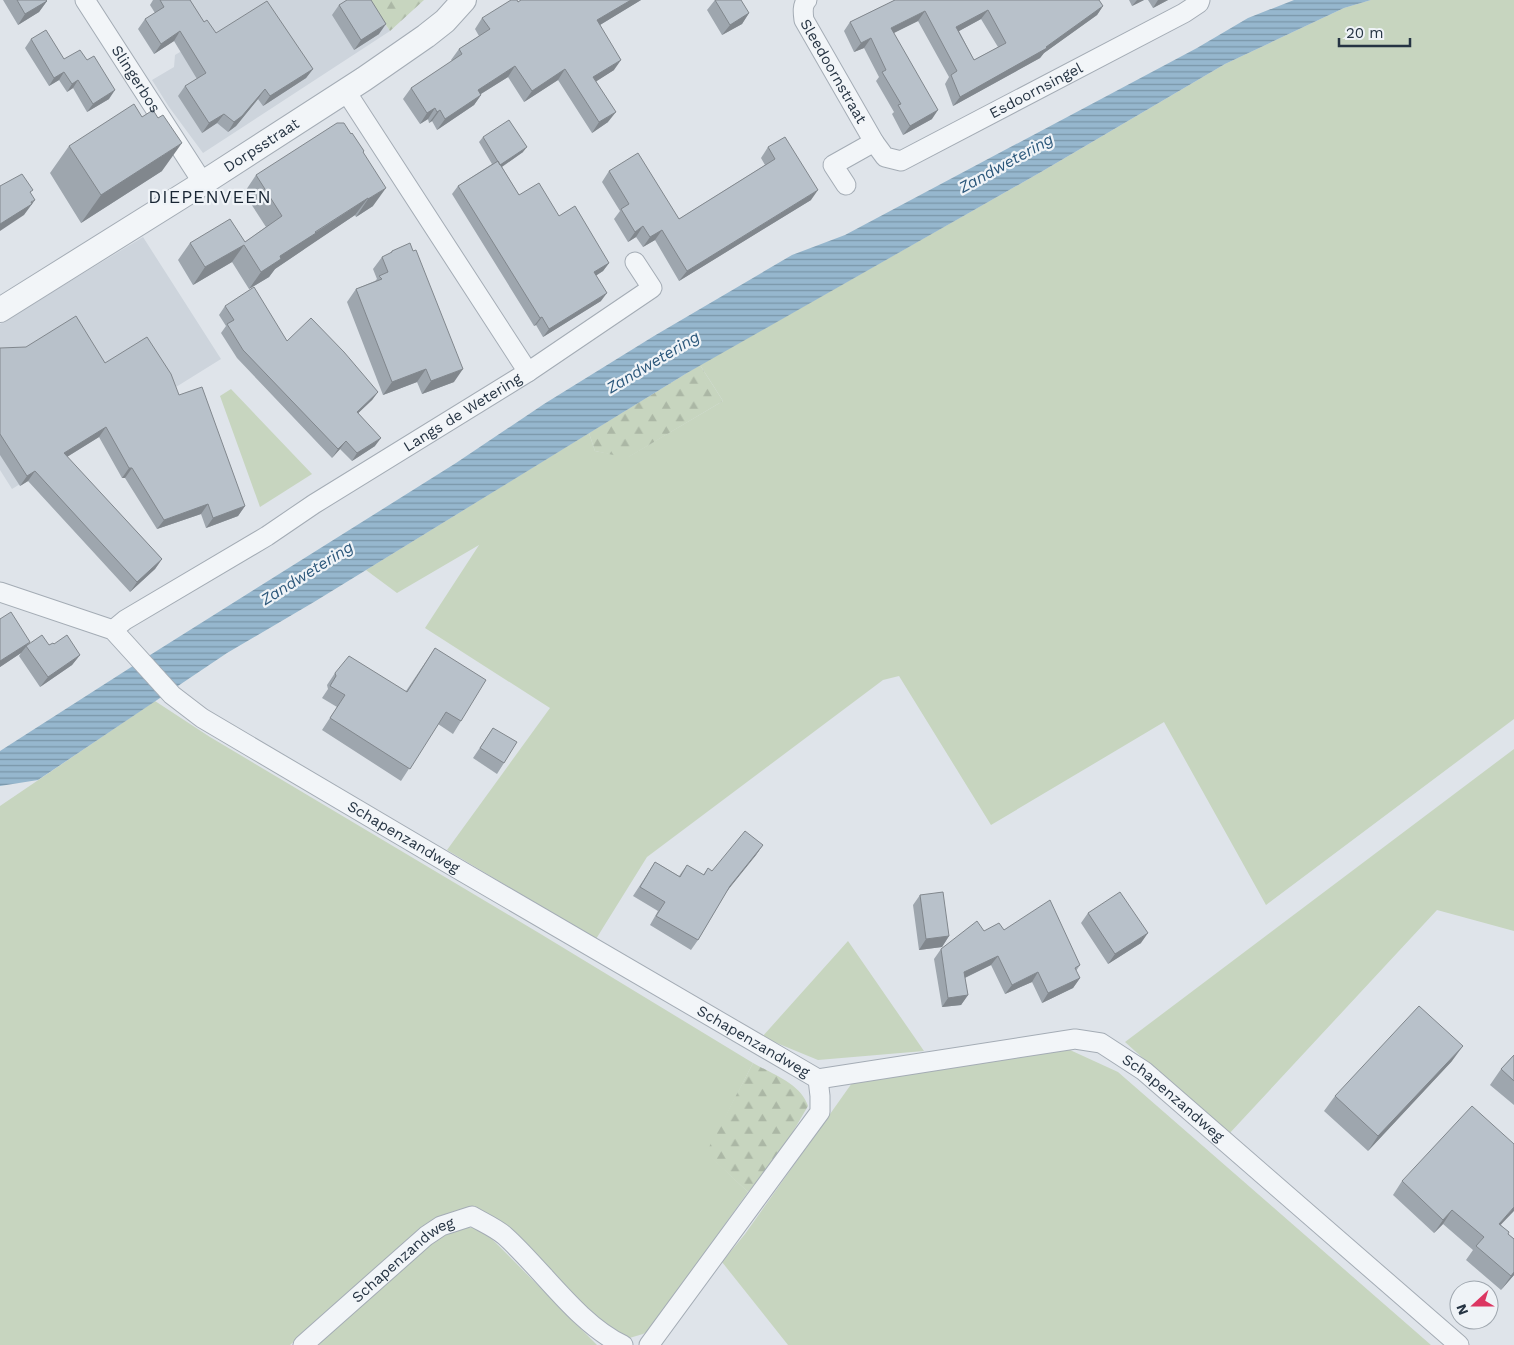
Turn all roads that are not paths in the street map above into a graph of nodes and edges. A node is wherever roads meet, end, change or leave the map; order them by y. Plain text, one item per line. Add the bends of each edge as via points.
1 (85, 0) edge
2 (464, 0) edge
3 (807, 0) edge
4 (1200, 0) edge
5 (345, 90) junction
6 (874, 142) junction
7 (203, 183) junction
8 (846, 185) dead end
9 (635, 262) dead end
10 (0, 310) edge
11 (528, 372) junction
12 (0, 592) edge
13 (113, 630) junction
14 (818, 1079) junction
15 (651, 1344) edge
16 (303, 1345) edge
17 (623, 1345) edge
18 (1459, 1345) edge

1 - 7 street, Slingerbos
2 - 5 street, Dorpsstraat via 426,36
3 - 6 street, Sleedoornstraat via 804,3 804,20
4 - 6 street, Esdoornsingel via 1184,13 901,161 885,157
5 - 7 street, Dorpsstraat
5 - 11 street, Langs de Wetering
6 - 8 street via 833,165
7 - 10 street, Dorpsstraat
9 - 11 street via 652,288
11 - 13 street, Langs de Wetering
12 - 13 street
13 - 14 street, Schapenzandweg via 172,695 202,718
14 - 15 street, Schapenzandweg via 820,1112
14 - 18 street, Schapenzandweg via 1075,1040 1101,1043 1144,1071
16 - 17 street, Schapenzandweg via 426,1236 441,1226 472,1216 504,1234 585,1319

